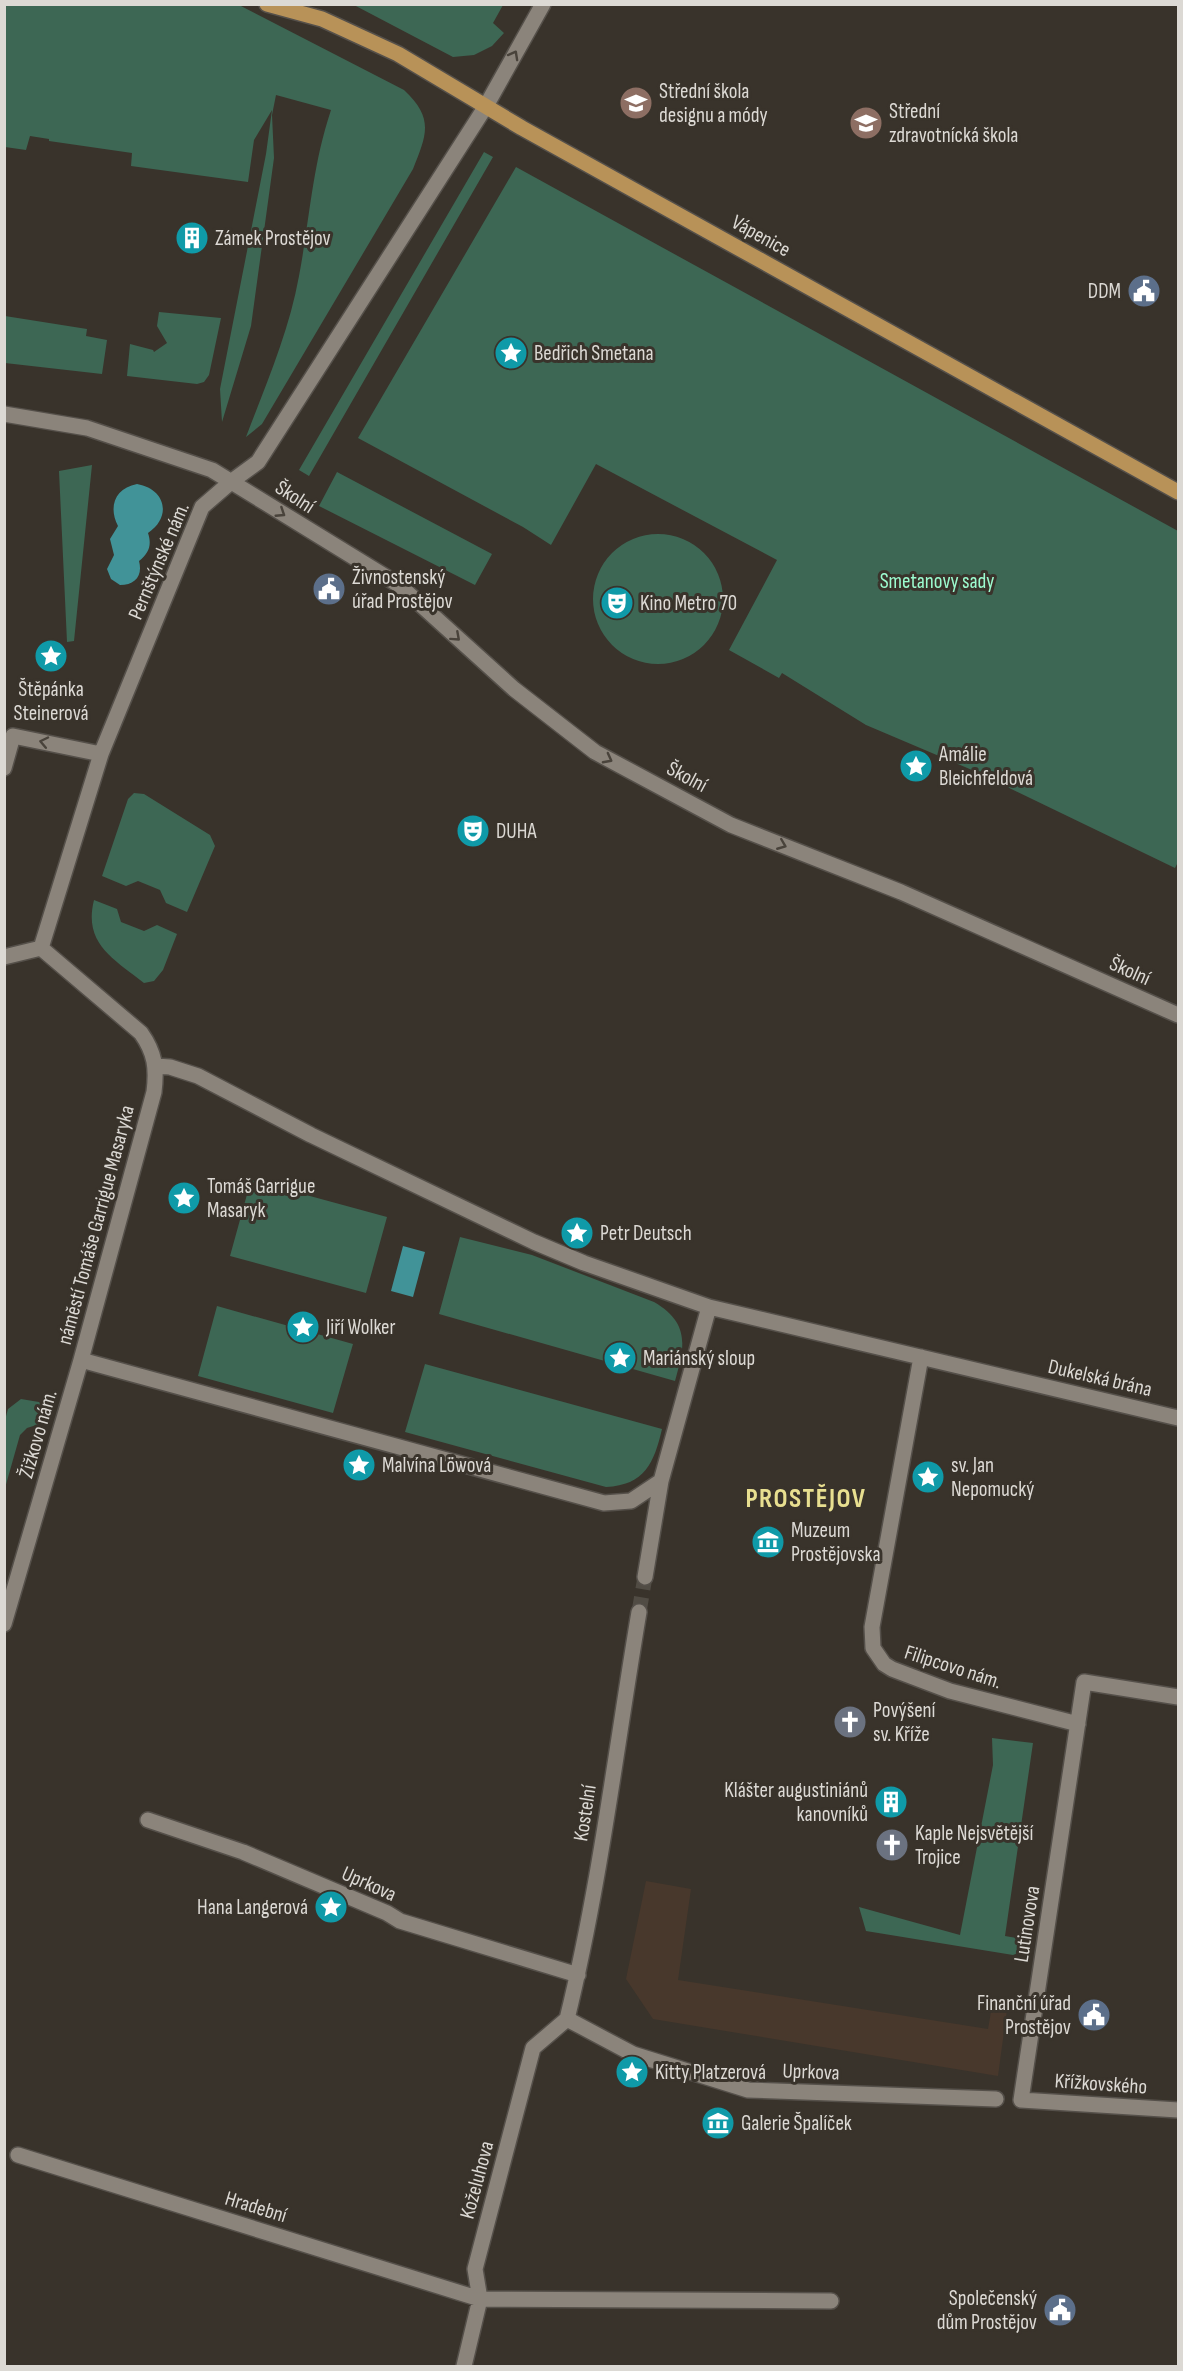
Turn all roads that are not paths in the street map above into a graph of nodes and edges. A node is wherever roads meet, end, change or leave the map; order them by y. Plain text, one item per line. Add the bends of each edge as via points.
1 (267, 4) edge
2 (306, 4) edge
3 (543, 4) edge
4 (322, 19) junction
5 (486, 106) junction
6 (4, 414) edge
7 (232, 481) junction
8 (1179, 492) edge
9 (101, 754) junction
10 (4, 768) edge
11 (41, 948) junction
12 (4, 957) edge
13 (1179, 1015) edge
14 (156, 1066) junction
15 (708, 1307) junction
16 (921, 1358) junction
17 (81, 1360) junction
18 (1179, 1418) edge
19 (661, 1481) junction
20 (645, 1577) tunnel mouth
21 (639, 1612) tunnel mouth
22 (4, 1624) edge
23 (1179, 1697) edge
24 (1078, 1724) junction
25 (148, 1820) dead end
26 (578, 1975) junction
27 (567, 2019) junction
28 (996, 2099) dead end
29 (1021, 2100) joint
30 (1179, 2110) edge
31 (18, 2154) dead end
32 (480, 2299) junction
33 (831, 2301) dead end
34 (464, 2367) edge

1 - 4 main road, Vápenice
2 - 4 main road, Vápenice
5 -> 3 street, Pernštýnské nám.
4 - 5 main road, Vápenice via 398,54
5 - 7 street, Pernštýnské nám. via 258,462
5 - 8 main road, Vápenice
6 - 7 street via 115,436 192,462
7 - 9 street, Pernštýnské nám. via 201,507
7 -> 13 street, Školní via 399,585 514,689 595,752 731,825 901,892
9 -> 10 street via 13,736
9 - 11 street, Pernštýnské nám.
11 - 12 street
11 - 14 street via 141,1033
14 - 15 street via 198,1076 310,1135 534,1242
14 - 17 street, náměstí Tomáše Garrigue Masaryka via 154,1092
15 - 16 street
15 - 19 street
16 - 18 street, Dukelská brána
16 - 24 street, Filipcovo nám. via 871,1634 873,1648 884,1664 905,1675
17 - 19 street, náměstí Tomáše Garrigue Masaryka via 604,1503 631,1501
17 - 22 street, Žižkovo nám.
19 - 20 street
21 - 26 street, Kostelní
23 - 24 street, Lutinovova via 1084,1682
24 - 29 street, Lutinovova
25 - 26 street, Uprkova via 243,1852 400,1921
26 - 27 street, Kostelní
27 - 28 street, Uprkova via 633,2054 748,2090
27 - 32 street, Koželuhova via 532,2048 475,2269
29 - 30 street, Křížkovského
31 - 32 street, Hradební
32 - 33 street, Hradební
32 - 34 street, Koželuhova

